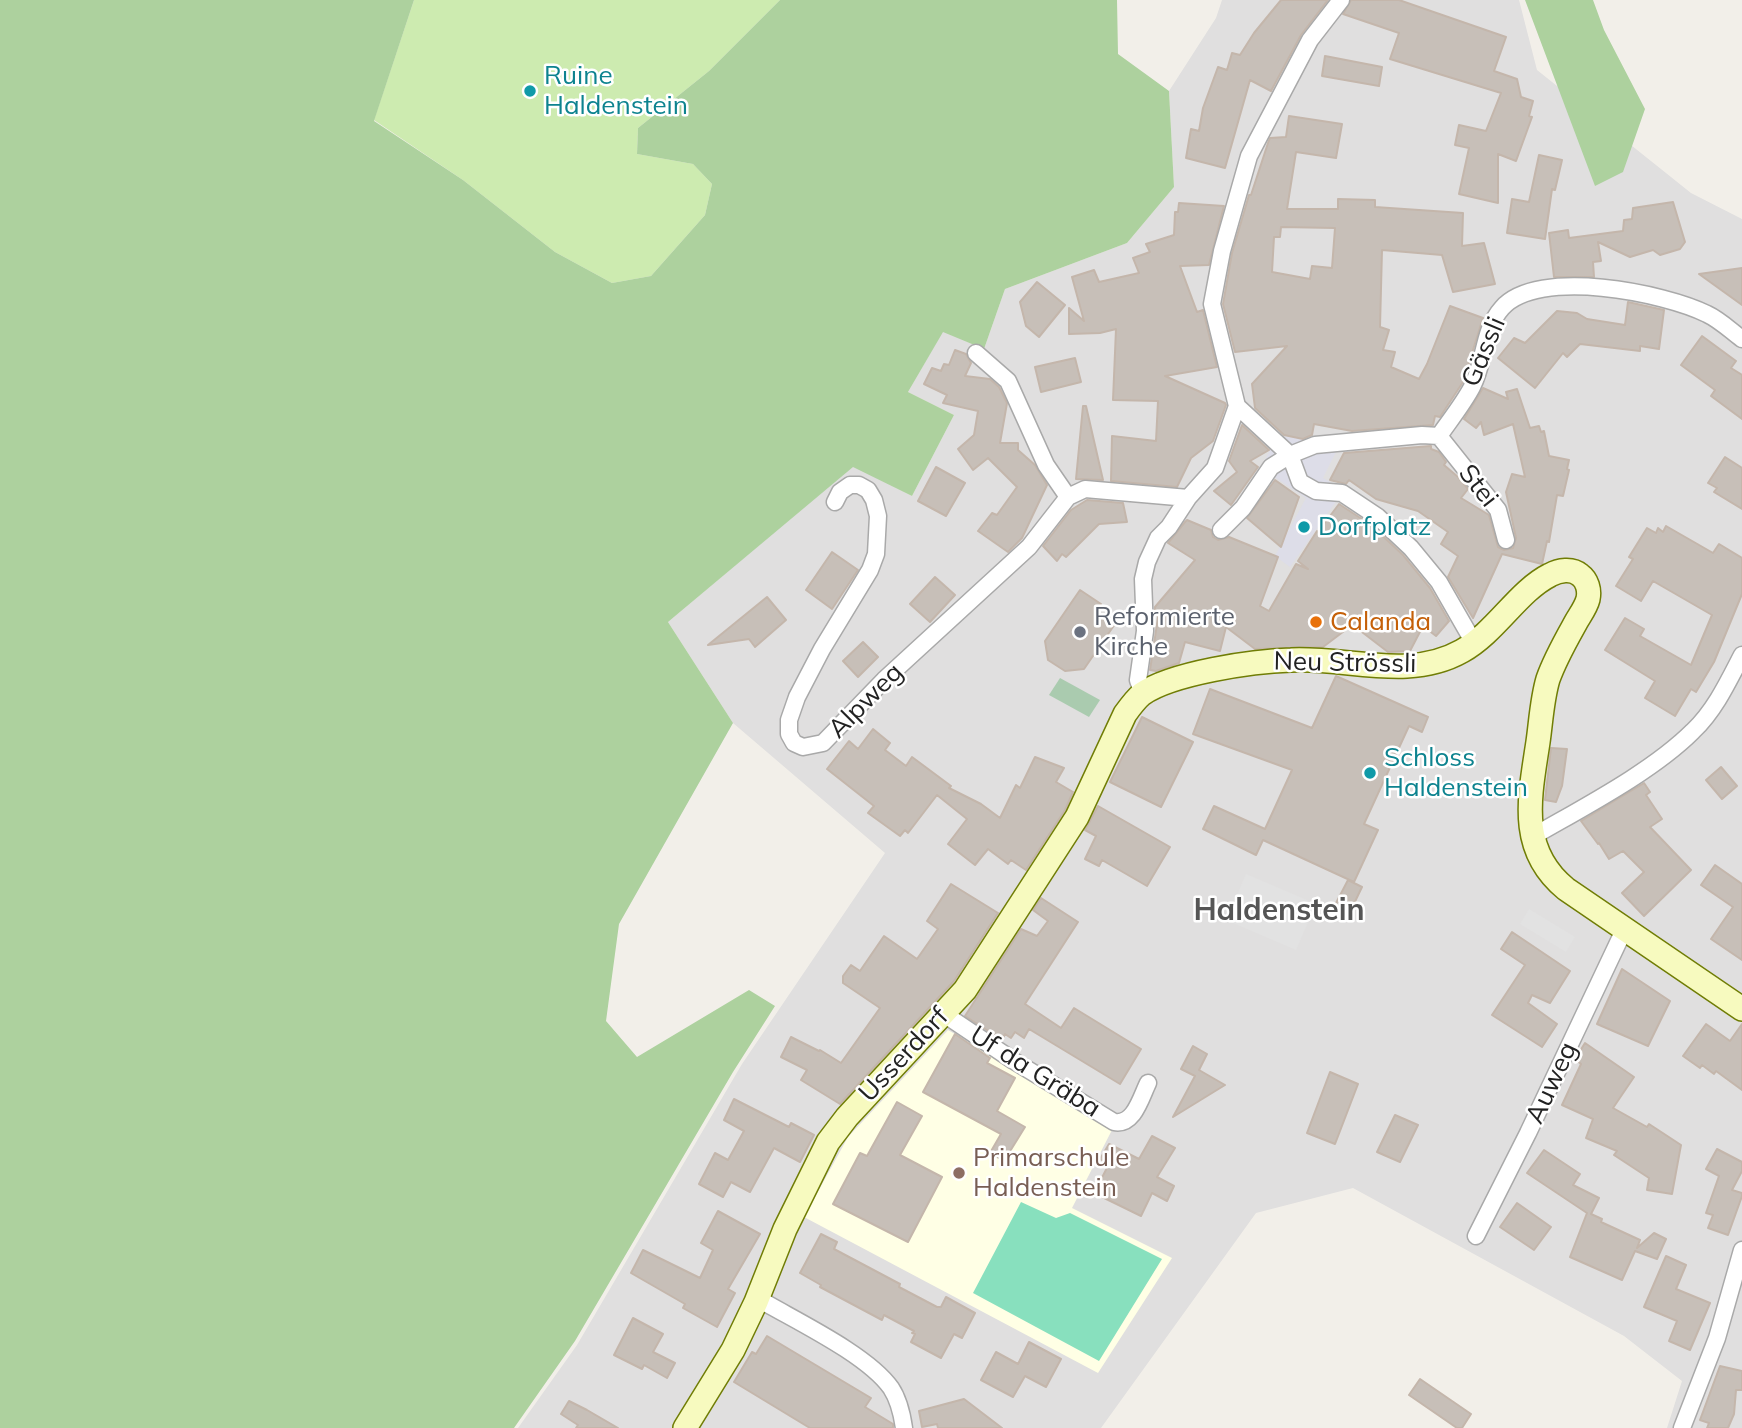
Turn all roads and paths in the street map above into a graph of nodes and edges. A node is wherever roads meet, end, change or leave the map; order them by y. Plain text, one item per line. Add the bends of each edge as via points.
1 (1340, 0) edge
2 (1742, 339) edge
3 (976, 353) dead end
4 (1237, 406) junction
5 (1439, 436) junction
6 (1290, 455) junction
7 (1068, 497) junction
8 (1188, 498) junction
9 (835, 502) dead end
10 (1221, 530) dead end
11 (1506, 540) dead end
12 (1474, 643) junction
13 (1742, 655) edge
14 (1143, 694) junction
15 (1532, 837) junction
16 (1625, 928) junction
17 (1741, 1006) edge
18 (944, 1014) junction
19 (1149, 1083) dead end
20 (1476, 1236) dead end
21 (1742, 1250) edge
22 (757, 1298) junction
23 (685, 1428) edge
24 (904, 1428) edge
25 (1682, 1428) edge

1 - 4 street via 1310,40 1249,156 1222,251 1212,304
2 - 5 street, Gässli via 1709,315 1668,300 1590,287 1536,290 1500,310 1473,386
3 - 7 street via 1008,382 1046,465
4 - 6 street
4 - 8 street via 1215,468
5 - 6 street via 1315,445
5 - 11 street, Stei via 1498,510
6 - 10 street via 1271,467 1243,508
6 - 12 street via 1300,482 1316,491 1342,494 1378,517 1411,548 1439,582
7 - 8 street via 1085,489
7 - 9 street, Alpweg via 1029,547 884,680 823,743 803,747 789,734 797,697 876,554 878,516 868,490 850,485
8 - 14 street via 1158,538 1143,579 1146,631 1138,680
12 - 14 street, Neu Strössli via 1440,661 1404,667 1303,659 1223,667
12 - 15 street, Neu Strössli via 1549,575 1571,571 1587,583 1587,602 1559,654 1544,696 1531,792
13 - 15 street via 1713,708 1693,731 1655,762
14 - 18 street, Usserdorf via 1125,714 1077,817 965,990
15 - 16 street via 1537,854 1559,883
16 - 17 street
16 - 20 street, Auweg
18 - 19 street, Uf da Gräba via 1114,1122 1132,1116
18 - 22 street, Usserdorf via 828,1142
21 - 25 street via 1717,1338
22 - 23 street, Usserdorf via 733,1350
22 - 24 street via 877,1372 898,1399

